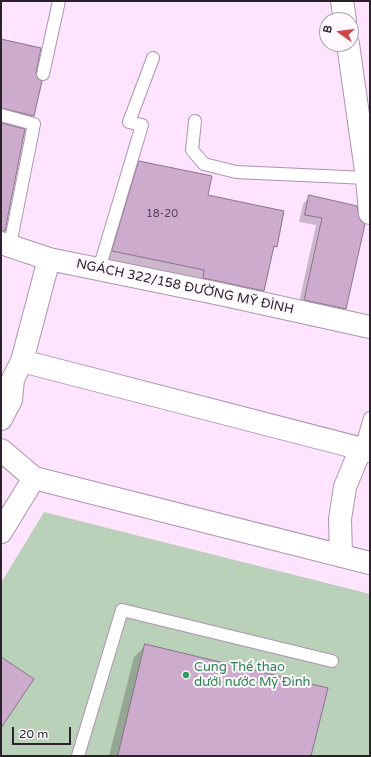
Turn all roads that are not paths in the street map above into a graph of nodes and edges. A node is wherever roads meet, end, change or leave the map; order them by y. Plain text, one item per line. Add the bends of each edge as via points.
1 (59, 1) edge
2 (342, 1) edge
3 (344, 12) edge
4 (349, 52) edge
5 (153, 58) dead end
6 (44, 74) dead end
7 (1, 116) edge
8 (195, 121) dead end
9 (367, 178) junction
10 (370, 214) edge
11 (5, 244) edge
12 (49, 259) junction
13 (98, 269) junction
14 (370, 327) edge
15 (12, 372) edge
16 (370, 418) edge
17 (1, 419) edge
18 (1, 450) edge
19 (366, 450) edge
20 (34, 478) junction
21 (1, 532) edge
22 (341, 556) junction
23 (370, 563) edge
24 (332, 661) dead end
25 (78, 756) edge

1 - 6 lane
2 - 3 street
4 - 9 street
5 - 13 lane via 129,122 142,126
7 - 11 lane via 34,124
8 - 9 lane via 192,150 204,164 236,172
9 - 10 street
11 - 12 street, NGÁCH 322/158 ĐƯỜNG MỸ ĐÌNH
12 - 13 street, NGÁCH 322/158 ĐƯỜNG MỸ ĐÌNH
12 - 15 street
13 - 14 street, NGÁCH 322/158 ĐƯỜNG MỸ ĐÌNH
15 - 17 street via 11,400
15 - 19 street
16 - 19 lane
18 - 20 street
19 - 22 street via 345,488 340,519
20 - 21 street
20 - 22 street
22 - 23 street
24 - 25 lane via 122,610

